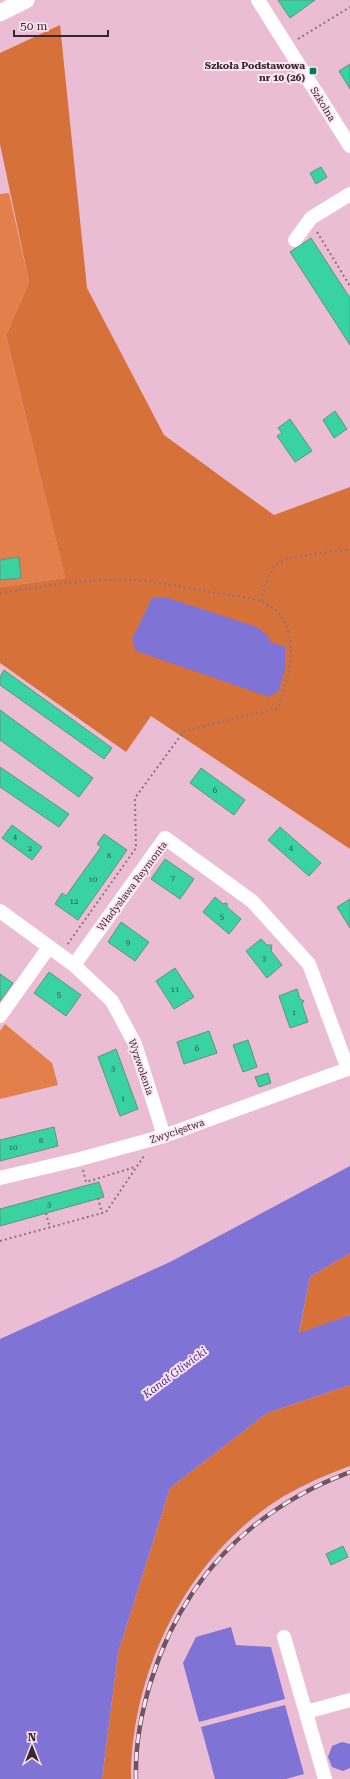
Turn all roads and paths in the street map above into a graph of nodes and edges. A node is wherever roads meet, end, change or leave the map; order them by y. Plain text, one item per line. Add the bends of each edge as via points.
1 (26, 0) edge
2 (261, 1) edge
3 (350, 6) edge
4 (0, 12) edge
5 (286, 45) junction
6 (350, 146) edge
7 (350, 194) edge
8 (311, 218) junction
9 (295, 240) dead end
10 (350, 286) edge
11 (350, 549) edge
12 (0, 593) edge
13 (262, 601) junction
14 (0, 911) edge
15 (54, 951) junction
16 (74, 965) junction
17 (0, 1016) edge
18 (349, 1069) edge
19 (160, 1137) junction
20 (80, 1159) junction
21 (137, 1167) junction
22 (0, 1178) edge
23 (92, 1180) junction
24 (93, 1183) dead end
25 (98, 1198) dead end
26 (46, 1213) dead end
27 (102, 1213) junction
28 (50, 1228) junction
29 (0, 1241) edge
30 (284, 1637) dead end
31 (350, 1700) edge
32 (306, 1712) junction
33 (325, 1779) edge

1 - 4 main road
2 - 5 street, Szkolna
3 - 5 path via 307,35
5 - 6 street, Szkolna
7 - 8 street
8 - 9 street
8 - 10 path via 319,238
11 - 13 path via 284,560 271,572
12 - 13 path via 80,581 136,580
13 - 15 path via 279,615 287,628 292,647 291,664 278,708 184,731 135,798 136,848
14 - 15 street, Wyzwolenia
15 - 16 street, Wyzwolenia
15 - 17 street
16 - 18 street, Władysława Reymonta via 165,838 252,901 309,964
16 - 19 street, Wyzwolenia via 112,1001 135,1044
18 - 19 street, Zwycięstwa
19 - 20 street, Zwycięstwa
19 - 21 path
20 - 22 street, Zwycięstwa
20 - 23 path via 86,1182
21 - 23 path
21 - 27 path via 106,1212
23 - 24 path
25 - 27 path
26 - 28 path
27 - 28 path
28 - 29 path
30 - 32 street
31 - 32 street
32 - 33 street

